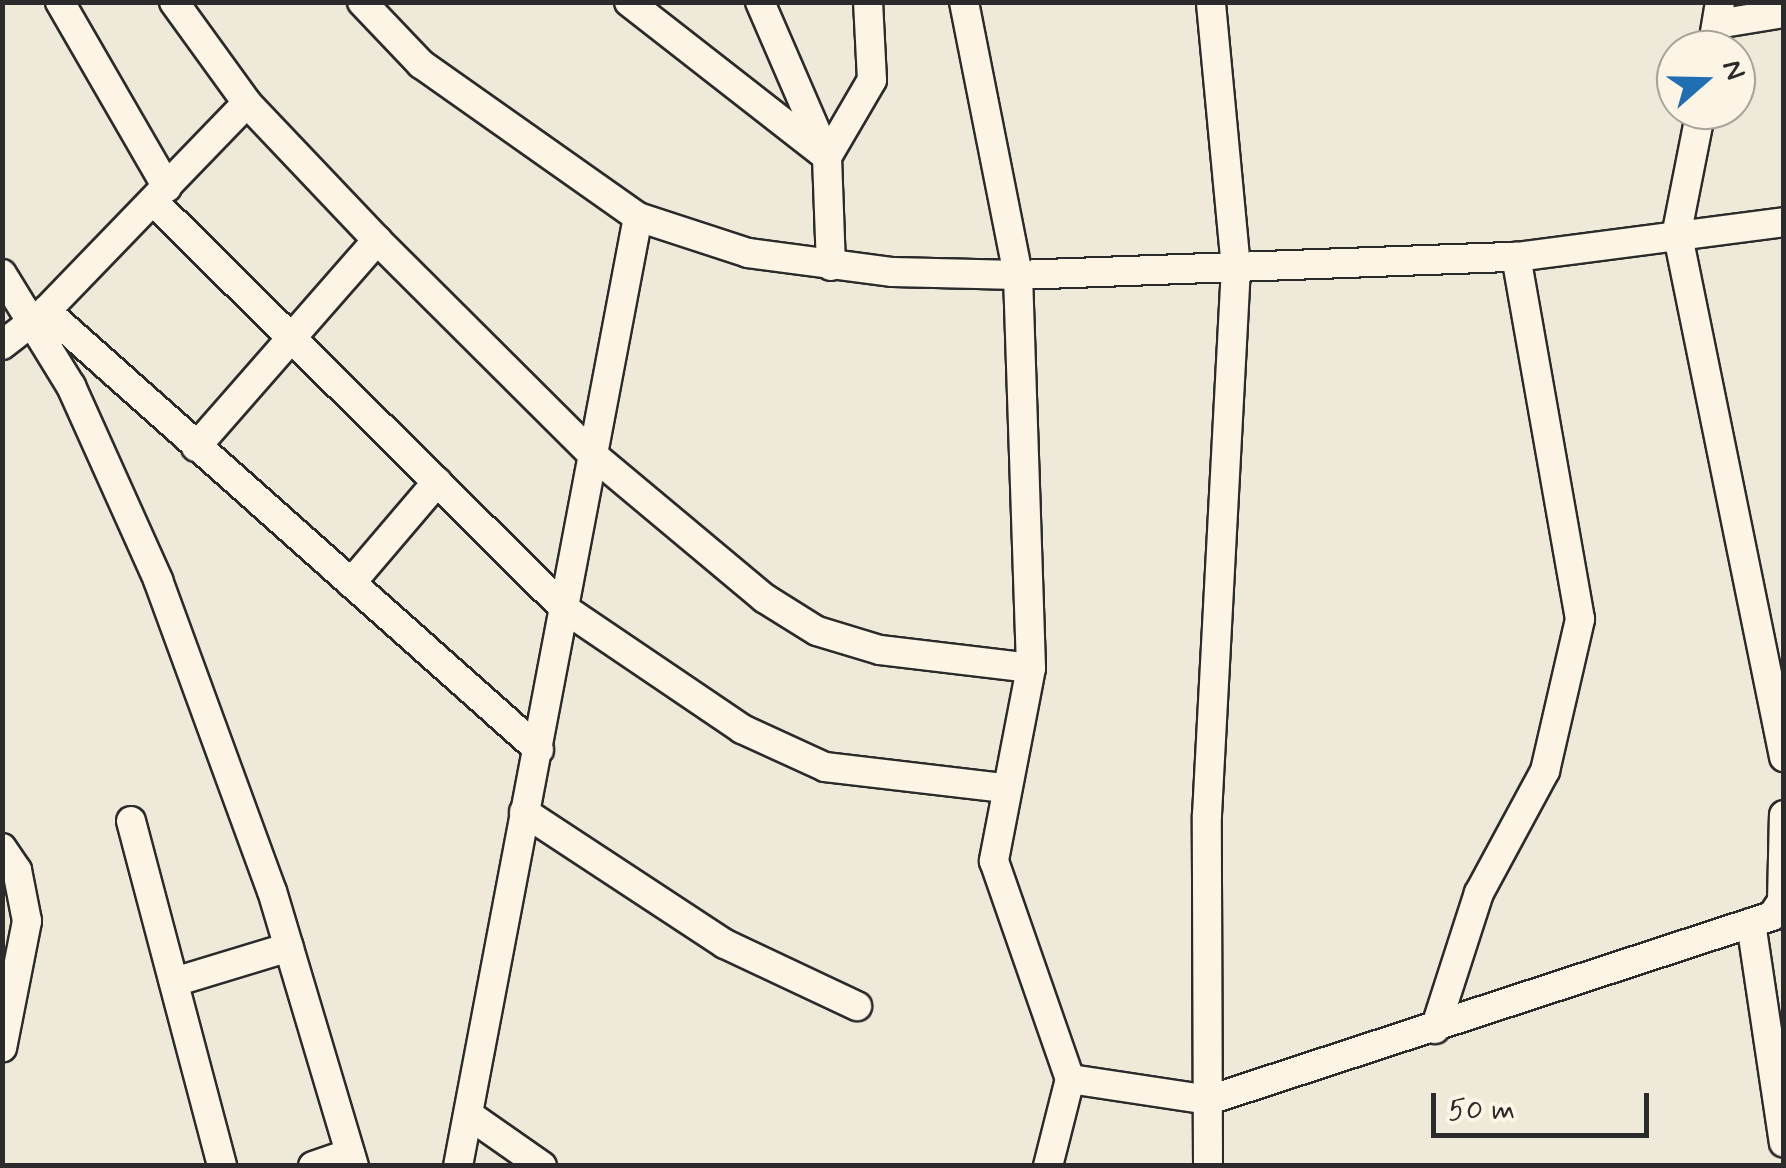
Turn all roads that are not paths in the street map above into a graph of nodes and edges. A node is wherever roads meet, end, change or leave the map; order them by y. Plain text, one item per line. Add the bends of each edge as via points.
1 (60, 2) edge
2 (174, 2) edge
3 (362, 2) edge
4 (629, 2) edge
5 (760, 2) edge
6 (868, 2) edge
7 (964, 2) edge
8 (1212, 2) edge
9 (1784, 13) edge
10 (1716, 26) edge
11 (247, 103) junction
12 (1697, 130) edge
13 (827, 157) junction
14 (160, 194) junction
15 (638, 217) junction
16 (1784, 222) edge
17 (1678, 231) junction
18 (377, 240) junction
19 (1516, 256) junction
20 (832, 266) junction
21 (1236, 268) junction
22 (2, 274) edge
23 (1018, 275) junction
24 (40, 317) junction
25 (291, 338) junction
26 (2, 345) edge
27 (196, 446) junction
28 (593, 454) junction
29 (437, 482) junction
30 (351, 583) junction
31 (565, 609) junction
32 (1031, 668) junction
33 (539, 750) junction
34 (1784, 757) edge
35 (1005, 788) junction
36 (524, 812) junction
37 (1784, 816) edge
38 (131, 821) dead end
39 (2, 848) edge
40 (1751, 923) junction
41 (288, 947) junction
42 (174, 982) junction
43 (856, 1006) dead end
44 (1435, 1029) junction
45 (2, 1048) edge
46 (1070, 1079) junction
47 (1208, 1100) junction
48 (469, 1115) junction
49 (1784, 1143) edge
50 (352, 1159) edge
51 (222, 1166) edge
52 (313, 1166) edge
53 (458, 1166) edge
54 (542, 1166) edge
55 (1048, 1166) edge
56 (1208, 1166) edge

1 - 14 street
2 - 11 street
3 - 15 street via 421,64
4 - 13 street
5 - 13 street
6 - 13 street via 872,80
7 - 23 street
8 - 21 street
9 - 10 street
11 - 14 street
11 - 18 street
12 - 17 street
13 - 20 street
14 - 24 street
14 - 25 street
15 - 20 street via 748,253
15 - 28 street
16 - 17 street
17 - 19 street
17 - 34 street
18 - 25 street
18 - 28 street
19 - 21 street
19 - 44 street via 1580,619 1545,771 1479,893
20 - 23 street
21 - 23 street
21 - 47 street via 1207,815
22 - 24 street
23 - 32 street
24 - 26 street
24 - 27 street
24 - 41 street via 158,580
25 - 27 street
25 - 29 street
27 - 30 street
28 - 31 street
28 - 32 street via 764,598 817,631 880,650
29 - 30 street
29 - 31 street
30 - 33 street
31 - 33 street
31 - 35 street via 742,729 825,766
32 - 35 street
33 - 36 street
35 - 46 street via 994,862 1000,892
36 - 43 street via 725,944
36 - 48 street
37 - 40 street via 1782,902 1772,916
38 - 42 street
39 - 45 street via 17,870 27,921
40 - 44 street
40 - 49 street
41 - 42 street
41 - 50 street
42 - 51 street
44 - 47 street
46 - 47 street
46 - 55 street
47 - 56 street
48 - 53 street
48 - 54 street
50 - 52 street

